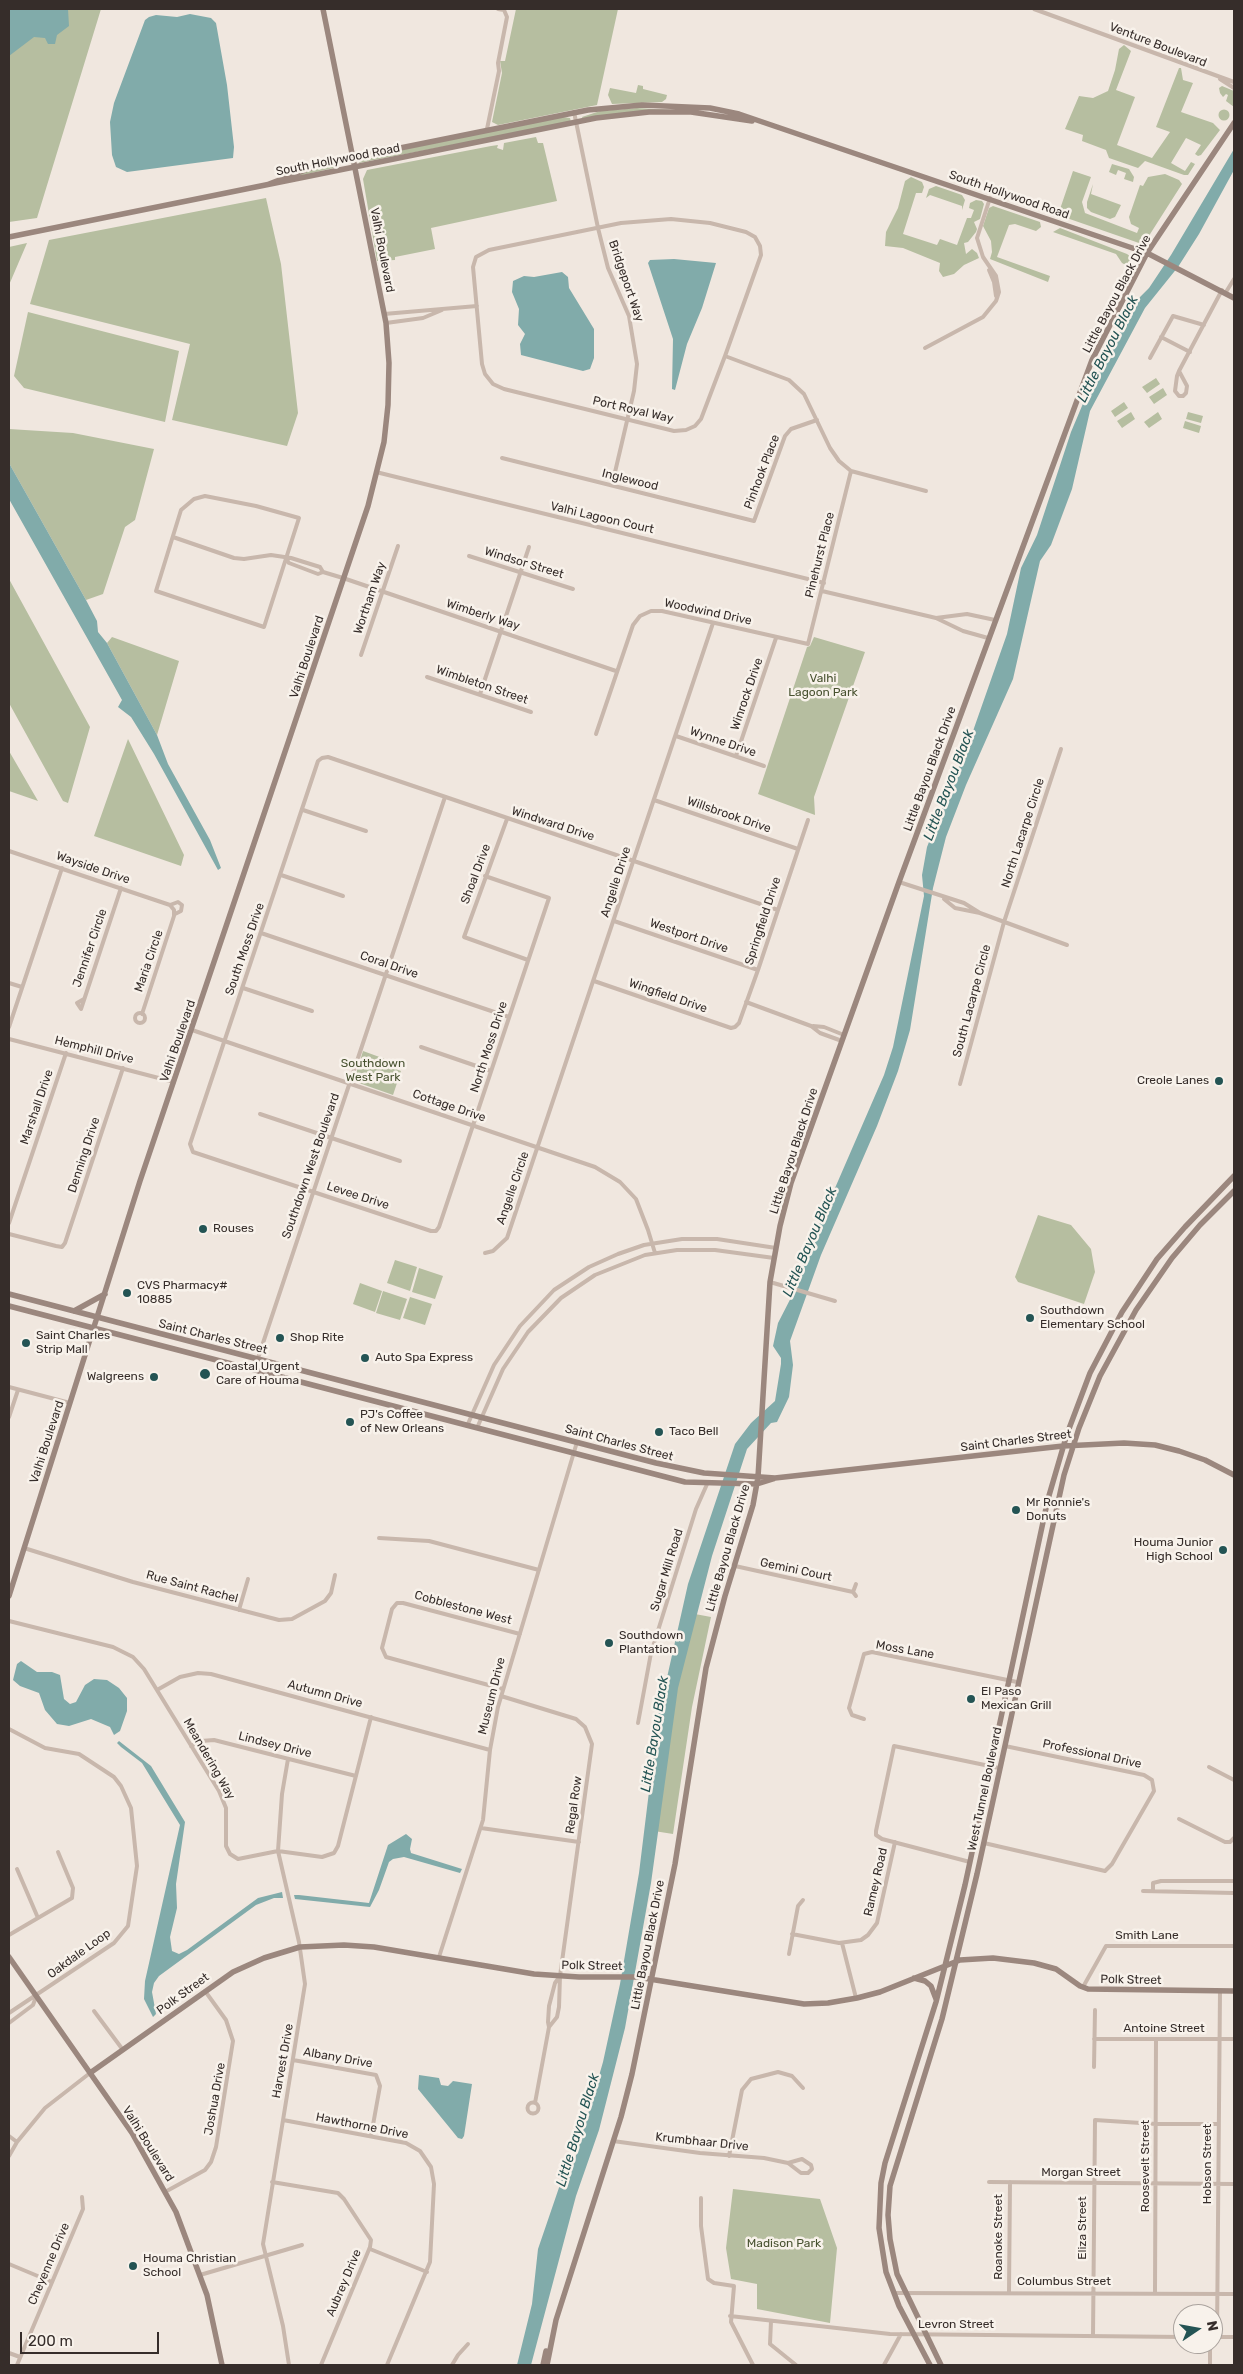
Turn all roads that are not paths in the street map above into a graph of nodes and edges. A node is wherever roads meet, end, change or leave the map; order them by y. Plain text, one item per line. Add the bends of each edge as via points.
1 (323, 9) edge
2 (498, 9) edge
3 (1034, 9) edge
4 (1218, 78) junction
5 (1234, 82) edge
6 (1234, 88) edge
7 (574, 112) junction
8 (576, 122) junction
9 (1234, 123) edge
10 (771, 125) junction
11 (487, 129) junction
12 (353, 157) junction
13 (355, 167) junction
14 (268, 184) junction
15 (990, 198) junction
16 (598, 228) junction
17 (9, 237) edge
18 (1147, 253) junction
19 (1234, 279) edge
20 (1224, 291) junction
21 (1234, 298) edge
22 (477, 306) junction
23 (444, 309) junction
24 (384, 314) junction
25 (386, 323) junction
26 (1204, 325) junction
27 (1161, 338) junction
28 (925, 348) dead end
29 (1190, 352) junction
30 (725, 356) junction
31 (1150, 358) dead end
32 (1180, 371) junction
33 (628, 419) junction
34 (817, 420) junction
35 (502, 458) dead end
36 (851, 471) junction
37 (376, 472) junction
38 (612, 485) junction
39 (926, 490) dead end
40 (754, 521) joint
41 (173, 537) junction
42 (398, 546) dead end
43 (529, 547) dead end
44 (468, 556) dead end
45 (286, 559) junction
46 (520, 573) junction
47 (343, 578) junction
48 (824, 583) junction
49 (573, 589) dead end
50 (822, 591) junction
51 (383, 592) junction
52 (936, 618) junction
53 (995, 620) junction
54 (713, 623) junction
55 (501, 632) junction
56 (776, 638) junction
57 (988, 638) junction
58 (808, 644) joint
59 (362, 655) dead end
60 (616, 671) junction
61 (427, 677) dead end
62 (480, 694) junction
63 (531, 712) dead end
64 (596, 734) dead end
65 (676, 736) junction
66 (1062, 750) dead end
67 (736, 756) junction
68 (322, 758) joint
69 (764, 766) dead end
70 (445, 798) junction
71 (654, 800) junction
72 (303, 810) junction
73 (507, 819) junction
74 (808, 820) dead end
75 (366, 831) dead end
76 (798, 849) junction
77 (9, 851) edge
78 (634, 861) junction
79 (62, 868) junction
80 (281, 875) junction
81 (485, 876) junction
82 (899, 882) junction
83 (121, 888) junction
84 (344, 896) dead end
85 (170, 905) junction
86 (778, 910) junction
87 (175, 914) junction
88 (614, 921) junction
89 (1004, 922) junction
90 (261, 933) junction
91 (1067, 945) dead end
92 (528, 960) junction
93 (758, 970) junction
94 (386, 975) junction
95 (594, 981) junction
96 (9, 983) edge
97 (22, 987) junction
98 (243, 988) junction
99 (746, 1002) junction
100 (81, 1009) dead end
101 (312, 1011) dead end
102 (142, 1014) dead end
103 (509, 1017) junction
104 (9, 1027) edge
105 (735, 1027) joint
106 (192, 1030) junction
107 (9, 1038) edge
108 (843, 1038) junction
109 (225, 1042) junction
110 (421, 1047) dead end
111 (66, 1053) junction
112 (123, 1068) junction
113 (491, 1071) junction
114 (174, 1082) junction
115 (349, 1082) junction
116 (960, 1084) dead end
117 (260, 1114) dead end
118 (474, 1125) junction
119 (330, 1137) junction
120 (538, 1147) junction
121 (190, 1148) joint
122 (400, 1161) dead end
123 (1234, 1176) edge
124 (1234, 1191) edge
125 (312, 1192) junction
126 (9, 1223) edge
127 (436, 1231) joint
128 (9, 1234) edge
129 (652, 1244) junction
130 (776, 1248) junction
131 (485, 1253) dead end
132 (655, 1253) junction
133 (774, 1258) junction
134 (770, 1282) junction
135 (9, 1294) edge
136 (105, 1294) junction
137 (835, 1301) dead end
138 (9, 1306) edge
139 (73, 1311) junction
140 (98, 1317) junction
141 (95, 1328) junction
142 (257, 1358) junction
143 (254, 1370) junction
144 (9, 1387) edge
145 (18, 1390) junction
146 (70, 1403) junction
147 (472, 1415) junction
148 (9, 1417) edge
149 (482, 1417) junction
150 (467, 1426) junction
151 (477, 1428) junction
152 (577, 1442) junction
153 (1074, 1445) junction
154 (1063, 1446) junction
155 (573, 1454) junction
156 (1234, 1475) edge
157 (758, 1477) junction
158 (775, 1478) junction
159 (708, 1482) junction
160 (757, 1484) junction
161 (379, 1538) dead end
162 (24, 1548) junction
163 (735, 1566) junction
164 (539, 1570) junction
165 (335, 1575) dead end
166 (248, 1579) dead end
167 (856, 1584) dead end
168 (9, 1596) edge
169 (239, 1610) junction
170 (9, 1621) edge
171 (520, 1634) junction
172 (1009, 1681) junction
173 (1017, 1682) junction
174 (503, 1689) junction
175 (157, 1690) junction
176 (501, 1696) junction
177 (371, 1717) junction
178 (864, 1719) dead end
179 (638, 1723) dead end
180 (9, 1729) edge
181 (191, 1746) junction
182 (1005, 1746) junction
183 (490, 1750) junction
184 (288, 1759) junction
185 (991, 1766) junction
186 (1000, 1768) junction
187 (1209, 1768) dead end
188 (356, 1776) junction
189 (1234, 1780) edge
190 (1179, 1819) dead end
191 (481, 1828) junction
192 (1234, 1838) edge
193 (579, 1842) junction
194 (895, 1842) junction
195 (984, 1843) junction
196 (278, 1851) junction
197 (58, 1852) dead end
198 (970, 1862) junction
199 (17, 1869) dead end
200 (1234, 1881) edge
201 (1143, 1891) dead end
202 (1153, 1891) junction
203 (1234, 1893) edge
204 (803, 1900) dead end
205 (38, 1918) junction
206 (792, 1934) junction
207 (9, 1935) edge
208 (842, 1943) junction
209 (1234, 1946) edge
210 (300, 1947) junction
211 (789, 1954) dead end
212 (9, 1957) edge
213 (438, 1957) junction
214 (956, 1962) junction
215 (945, 1965) junction
216 (560, 1976) junction
217 (651, 1978) junction
218 (914, 1978) junction
219 (1083, 1986) junction
220 (205, 1991) junction
221 (1220, 1991) junction
222 (1234, 1991) edge
223 (36, 1997) junction
224 (856, 1998) junction
225 (936, 2002) junction
226 (549, 2010) junction
227 (1094, 2010) dead end
228 (94, 2011) dead end
229 (558, 2011) junction
230 (9, 2013) edge
231 (9, 2022) edge
232 (549, 2027) junction
233 (1094, 2039) junction
234 (1156, 2039) junction
235 (1219, 2039) junction
236 (1234, 2039) edge
237 (123, 2050) junction
238 (921, 2055) junction
239 (930, 2058) junction
240 (293, 2060) junction
241 (1094, 2067) dead end
242 (90, 2074) junction
243 (803, 2088) dead end
244 (535, 2103) dead end
245 (283, 2120) junction
246 (1156, 2124) junction
247 (1218, 2124) junction
248 (9, 2136) edge
249 (371, 2136) junction
250 (614, 2141) junction
251 (17, 2142) junction
252 (9, 2156) edge
253 (729, 2156) junction
254 (788, 2163) junction
255 (272, 2182) junction
256 (989, 2182) dead end
257 (1010, 2182) junction
258 (1093, 2183) junction
259 (1156, 2183) junction
260 (1219, 2184) junction
261 (1234, 2184) edge
262 (166, 2192) junction
263 (82, 2197) dead end
264 (701, 2198) dead end
265 (302, 2245) dead end
266 (370, 2249) junction
267 (265, 2257) junction
268 (9, 2264) edge
269 (427, 2272) junction
270 (200, 2275) junction
271 (52, 2282) junction
272 (904, 2291) junction
273 (1009, 2292) junction
274 (894, 2293) junction
275 (1093, 2293) junction
276 (1155, 2293) junction
277 (1218, 2294) junction
278 (1234, 2294) edge
279 (1217, 2304) edge
280 (730, 2316) junction
281 (771, 2321) junction
282 (901, 2334) junction
283 (925, 2334) junction
284 (553, 2335) junction
285 (914, 2335) junction
286 (1093, 2336) junction
287 (1173, 2337) edge
288 (468, 2344) dead end
289 (9, 2352) edge
290 (20, 2357) junction
291 (17, 2365) edge
292 (222, 2365) edge
293 (289, 2365) edge
294 (321, 2365) edge
295 (387, 2365) edge
296 (452, 2365) edge
297 (543, 2365) edge
298 (547, 2365) edge
299 (753, 2365) edge
300 (796, 2365) edge
301 (884, 2365) edge
302 (930, 2365) edge
303 (941, 2365) edge

1 - 12 street, Valhi Boulevard
2 - 11 street via 504,10 507,17
3 - 4 street, Venture Boulevard
4 - 5 street, Venture Boulevard
4 - 6 street, Venture Boulevard
7 - 8 street, Bridgeport Way
7 - 10 street, South Hollywood Road via 642,105 681,105 739,114
7 - 11 street, South Hollywood Road
8 - 10 street, South Hollywood Road via 649,112 690,112
8 - 13 street, South Hollywood Road
8 - 16 street, Bridgeport Way
9 - 18 street, Little Bayou Black Drive
10 - 15 street, South Hollywood Road
11 - 12 street, South Hollywood Road
12 - 13 street, Valhi Boulevard
12 - 14 street, South Hollywood Road via 321,164
13 - 14 street, South Hollywood Road
13 - 24 street, Valhi Boulevard
14 - 17 street
15 - 18 street, South Hollywood Road
15 - 28 street via 977,238 994,282 996,301 983,317
16 - 22 street, Port Royal Way via 481,253 473,266
16 - 30 street, Port Royal Way via 671,219 710,223 755,237 761,255
16 - 33 street, Bridgeport Way via 608,268 629,316 633,336 637,364
18 - 20 street, South Hollywood Road
18 - 53 street, Little Bayou Black Drive via 1092,360
19 - 20 street
20 - 21 street, South Hollywood Road
20 - 26 street
22 - 23 street
22 - 33 street, Port Royal Way via 482,364 493,384
23 - 24 street
23 - 25 street via 423,318
24 - 25 street, Valhi Boulevard
25 - 37 street, Valhi Boulevard via 388,405 384,442
26 - 27 street via 1173,316
26 - 29 street
27 - 29 street
27 - 31 street
29 - 32 street
30 - 33 street, Port Royal Way via 701,419 695,426 674,431
30 - 34 street via 789,380 804,394
32 - 32 street via 1187,386 1186,393 1179,396 1175,391
33 - 38 street, Bridgeport Way
34 - 36 street via 830,448
34 - 40 street, Pinhook Place via 791,430 785,436
35 - 38 street, Inglewood
36 - 39 street
36 - 48 street, Pinehurst Place
37 - 47 street, Valhi Boulevard
37 - 48 street, Valhi Lagoon Court
38 - 40 street, Inglewood
41 - 45 street via 244,560 270,556
41 - 45 street via 181,510 194,498 204,496 240,502 299,518
41 - 45 street via 156,591 264,627
42 - 51 street, Wortham Way
43 - 46 street
44 - 46 street, Windsor Street
45 - 47 street, Wimberly Way via 318,574 323,572
46 - 49 street, Windsor Street
46 - 55 street
47 - 51 street, Wimberly Way
47 - 106 street, Valhi Boulevard
48 - 50 street, Pinehurst Place
50 - 52 street
50 - 58 street, Pinehurst Place
51 - 55 street, Wimberly Way
51 - 59 street, Wortham Way
52 - 53 street via 967,614
52 - 57 street
53 - 57 street, Little Bayou Black Drive
54 - 56 street, Woodwind Drive
54 - 60 street, Woodwind Drive via 662,611 640,616 633,625
54 - 65 street, Angelle Drive
55 - 60 street, Wimberly Way
55 - 62 street
56 - 58 street, Woodwind Drive
56 - 67 street, Winrock Drive
57 - 82 street, Little Bayou Black Drive
60 - 64 street, Woodwind Drive
61 - 62 street, Wimbleton Street
62 - 63 street, Wimbleton Street
65 - 67 street, Wynne Drive
65 - 71 street, Angelle Drive
66 - 89 street, North Lacarpe Circle
67 - 69 street, Wynne Drive
68 - 70 street, Windward Drive via 328,757
68 - 72 street, South Moss Drive via 318,761
70 - 73 street, Windward Drive
70 - 94 street, Southdown West Boulevard
71 - 76 street, Willsbrook Drive
71 - 78 street, Angelle Drive
72 - 75 street
72 - 80 street, South Moss Drive
73 - 78 street, Windward Drive
73 - 81 street, Shoal Drive
74 - 76 street, Springfield Drive
76 - 86 street, Springfield Drive
77 - 79 street, Wayside Drive
78 - 86 street, Windward Drive
78 - 88 street, Angelle Drive
79 - 83 street, Wayside Drive
79 - 97 street
80 - 84 street
80 - 90 street, South Moss Drive
81 - 92 street, Shoal Drive via 464,937
81 - 92 street, North Moss Drive via 549,898
82 - 89 street via 936,895 955,908
82 - 108 street, Little Bayou Black Drive
83 - 85 street, Wayside Drive
83 - 100 street, Jennifer Circle
85 - 87 street
85 - 87 street via 178,902 182,905 181,911
86 - 93 street, Springfield Drive
87 - 102 street, Maria Circle
88 - 93 street, Westport Drive
88 - 95 street, Angelle Drive
89 - 91 street
89 - 116 street, South Lacarpe Circle
90 - 94 street, Coral Drive
90 - 98 street, South Moss Drive
92 - 103 street, North Moss Drive
93 - 99 street, Springfield Drive
94 - 103 street, Coral Drive
94 - 115 street, Southdown West Boulevard
95 - 105 street, Wingfield Drive
95 - 120 street, Angelle Drive
96 - 97 street
97 - 104 street
98 - 101 street
98 - 109 street, South Moss Drive
99 - 105 street, Springfield Drive
99 - 108 street via 811,1026 820,1033
103 - 113 street, North Moss Drive
106 - 109 street, Cottage Drive
106 - 114 street, Valhi Boulevard
107 - 111 street, Hemphill Drive
108 - 130 street, Little Bayou Black Drive via 791,1183
109 - 115 street, Cottage Drive
109 - 121 street, South Moss Drive
110 - 113 street
111 - 112 street, Hemphill Drive
111 - 126 street, Marshall Drive
112 - 114 street, Hemphill Drive
112 - 128 street, Denning Drive via 65,1243 62,1247
113 - 118 street, North Moss Drive
114 - 136 street, Valhi Boulevard
115 - 118 street, Cottage Drive
115 - 119 street, Southdown West Boulevard
117 - 119 street
118 - 120 street, Cottage Drive
118 - 127 street, North Moss Drive
119 - 122 street
119 - 125 street, Southdown West Boulevard
120 - 129 street, Cottage Drive via 595,1167 620,1182 640,1206
120 - 131 street, Angelle Circle via 507,1238
121 - 125 street, Levee Drive via 193,1152
123 - 154 street, West Tunnel Boulevard via 1185,1227 1138,1287 1090,1373
124 - 153 street, West Tunnel Boulevard via 1172,1258 1136,1310 1100,1376
125 - 127 street, Levee Drive
125 - 142 street, Southdown West Boulevard
129 - 130 street via 710,1239
129 - 132 street, Cottage Drive
129 - 147 street via 589,1267 544,1299 504,1349
130 - 133 street, Little Bayou Black Drive
132 - 133 street via 716,1250
132 - 149 street via 624,1262 595,1276 551,1307 512,1355
133 - 134 street, Little Bayou Black Drive
134 - 137 street
134 - 157 street, Little Bayou Black Drive
135 - 139 street, Saint Charles Street
136 - 139 street
136 - 140 street, Valhi Boulevard
138 - 141 street, Saint Charles Street
139 - 140 street, Saint Charles Street
140 - 141 street, Valhi Boulevard
140 - 142 street, Saint Charles Street
141 - 143 street, Saint Charles Street
141 - 146 street, Valhi Boulevard
142 - 143 street, Southdown West Boulevard
142 - 147 street, Saint Charles Street
143 - 150 street, Saint Charles Street
144 - 145 street
145 - 146 street
145 - 148 street
146 - 162 street, Valhi Boulevard
147 - 149 street, Saint Charles Street
147 - 150 street
149 - 151 street
149 - 152 street, Saint Charles Street
150 - 151 street, Saint Charles Street
151 - 155 street, Saint Charles Street
152 - 155 street, Museum Drive
152 - 157 street, Saint Charles Street via 671,1467 724,1476
153 - 154 street, Saint Charles Street
153 - 156 street, Saint Charles Street via 1124,1442 1155,1446 1206,1460
153 - 173 street, West Tunnel Boulevard via 1064,1475
154 - 158 street, Saint Charles Street
154 - 172 street, West Tunnel Boulevard via 1048,1499
155 - 159 street, Saint Charles Street via 685,1482
155 - 164 street, Museum Drive
157 - 158 street, Saint Charles Street
157 - 160 street, Little Bayou Black Drive
158 - 160 street
159 - 160 street, Saint Charles Street
159 - 179 street, Sugar Mill Road via 696,1509 651,1654
160 - 163 street, Little Bayou Black Drive
161 - 164 street via 429,1541
162 - 168 street, Valhi Boulevard
162 - 169 street, Rue Saint Rachel
163 - 167 street, Gemini Court via 854,1594
163 - 217 street, Little Bayou Black Drive via 706,1668 675,1864
164 - 171 street, Museum Drive
165 - 169 street, Rue Saint Rachel via 325,1601 292,1619 279,1620
166 - 169 street
170 - 175 street, Meandering Way via 121,1649 133,1657
171 - 174 street, Museum Drive
171 - 174 street, Cobblestone West via 399,1602 392,1609 382,1650 386,1657
172 - 173 street, Moss Lane
172 - 178 street, Moss Lane via 872,1652 864,1654 849,1708 852,1715
172 - 185 street, West Tunnel Boulevard
173 - 182 street, West Tunnel Boulevard
174 - 176 street, Museum Drive
175 - 177 street, Autumn Drive via 180,1677 204,1673
175 - 181 street, Meandering Way
176 - 183 street, Museum Drive
176 - 193 street, Regal Row via 576,1719 590,1735 592,1751
177 - 183 street, Autumn Drive
177 - 188 street, Meandering Way
180 - 223 street, Oakdale Loop via 45,1748 79,1754 114,1777 131,1808 137,1857 128,1926 114,1943
181 - 184 street, Lindsey Drive via 201,1740 214,1740
181 - 196 street, Meandering Way via 226,1808 225,1842 230,1854 242,1859
182 - 186 street, West Tunnel Boulevard
182 - 195 street, Professional Drive via 1144,1775 1152,1780 1154,1791 1105,1871
183 - 191 street, Museum Drive
184 - 188 street, Lindsey Drive
184 - 196 street, Harvest Drive
185 - 186 street
185 - 194 street via 894,1746 876,1835
185 - 198 street, West Tunnel Boulevard
186 - 195 street, West Tunnel Boulevard
187 - 189 street
188 - 196 street, Meandering Way via 334,1852 322,1857
190 - 192 street via 1225,1842
191 - 193 street
191 - 213 street, Museum Drive
193 - 216 street, Regal Row
194 - 198 street
194 - 208 street, Ramey Road via 874,1930 861,1940
195 - 214 street, West Tunnel Boulevard
196 - 210 street, Harvest Drive
197 - 205 street via 74,1893 68,1901
198 - 215 street, West Tunnel Boulevard
199 - 205 street
200 - 202 street via 1161,1881 1153,1882
201 - 202 street
202 - 203 street
204 - 206 street via 798,1906
205 - 207 street
206 - 208 street, Ramey Road
206 - 211 street
208 - 224 street
209 - 219 street, Smith Lane via 1106,1946
210 - 213 street, Polk Street via 366,1946
210 - 220 street, Polk Street via 249,1964
210 - 240 street, Harvest Drive via 305,1984
212 - 223 street, Valhi Boulevard
213 - 216 street, Polk Street
214 - 215 street, Polk Street
214 - 219 street, Polk Street via 993,1958 1034,1963 1056,1969
214 - 239 street, West Tunnel Boulevard
215 - 218 street, Polk Street
215 - 225 street, West Tunnel Boulevard
216 - 217 street, Polk Street
216 - 226 street via 555,1983
216 - 229 street
217 - 224 street, Polk Street via 792,2003 828,2003
217 - 250 street, Little Bayou Black Drive via 634,2067
218 - 224 street, Polk Street
218 - 225 street via 931,1986
219 - 221 street, Polk Street via 1100,1990
220 - 237 street, Polk Street
220 - 262 street, Joshua Drive via 226,2020 233,2041 216,2147 205,2170
221 - 222 street, Polk Street
221 - 235 street, Hobson Street
223 - 230 street via 31,1997
223 - 231 street via 33,2005
223 - 242 street, Valhi Boulevard
225 - 238 street, West Tunnel Boulevard
226 - 229 street
226 - 232 street
227 - 233 street
228 - 237 street
229 - 232 street
232 - 244 street
233 - 234 street, Antoine Street
233 - 241 street
234 - 235 street, Antoine Street
234 - 246 street, Roosevelt Street
235 - 236 street, Antoine Street
235 - 247 street, Hobson Street
237 - 242 street, Polk Street
238 - 239 street
238 - 274 street, West Tunnel Boulevard via 886,2163 880,2196 880,2242
239 - 272 street, West Tunnel Boulevard via 890,2186 890,2242
240 - 245 street, Harvest Drive
240 - 249 street, Albany Drive via 376,2075 380,2086
242 - 251 street, Polk Street via 45,2108
242 - 262 street, Valhi Boulevard via 132,2133
243 - 253 street via 792,2076 778,2072 751,2078 742,2090
245 - 249 street, Hawthorne Drive
245 - 255 street, Harvest Drive
246 - 247 street
246 - 258 street, Eliza Street via 1094,2120
246 - 259 street, Roosevelt Street
247 - 260 street, Hobson Street
248 - 251 street
249 - 269 street, Hawthorne Drive via 411,2145 431,2167 434,2184 432,2253
250 - 253 street, Krumbhaar Drive
250 - 284 street, Little Bayou Black Drive
251 - 252 street, Polk Street
253 - 254 street, Krumbhaar Drive
254 - 254 street, Krumbhaar Drive via 806,2160 812,2169 801,2173
255 - 266 street, Aubrey Drive via 338,2193 370,2238
255 - 267 street, Harvest Drive via 263,2239
256 - 257 street, Morgan Street
257 - 258 street, Morgan Street
257 - 273 street, Roanoke Street
258 - 259 street, Morgan Street
258 - 275 street, Eliza Street
259 - 260 street, Morgan Street
259 - 276 street, Roosevelt Street
260 - 261 street, Morgan Street
260 - 277 street, Hobson Street
262 - 270 street, Valhi Boulevard
263 - 271 street, Cheyenne Drive via 83,2208
264 - 280 street via 708,2279 734,2286
265 - 267 street
266 - 269 street
266 - 294 street, Aubrey Drive
267 - 270 street
267 - 293 street, Harvest Drive via 283,2326
268 - 271 street
269 - 295 street, Hawthorne Drive
270 - 292 street, Valhi Boulevard
271 - 290 street, Cheyenne Drive
272 - 273 street, Columbus Street
272 - 274 street, Columbus Street
272 - 283 street, West Tunnel Boulevard
273 - 275 street, Columbus Street
274 - 285 street, West Tunnel Boulevard
275 - 276 street, Columbus Street
275 - 286 street, Eliza Street
276 - 277 street, Columbus Street
277 - 278 street, Columbus Street
277 - 279 street, Hobson Street
280 - 281 street, Levron Street
280 - 299 street
281 - 282 street, Levron Street
281 - 300 street via 770,2344
282 - 285 street, Levron Street
282 - 301 street
283 - 285 street, Levron Street
283 - 286 street, Levron Street
283 - 303 street, West Tunnel Boulevard
284 - 297 street, Little Bayou Black Drive
284 - 298 street, Little Bayou Black Drive
285 - 302 street, West Tunnel Boulevard
286 - 287 street, Levron Street
288 - 296 street
289 - 290 street
290 - 291 street, Cheyenne Drive

